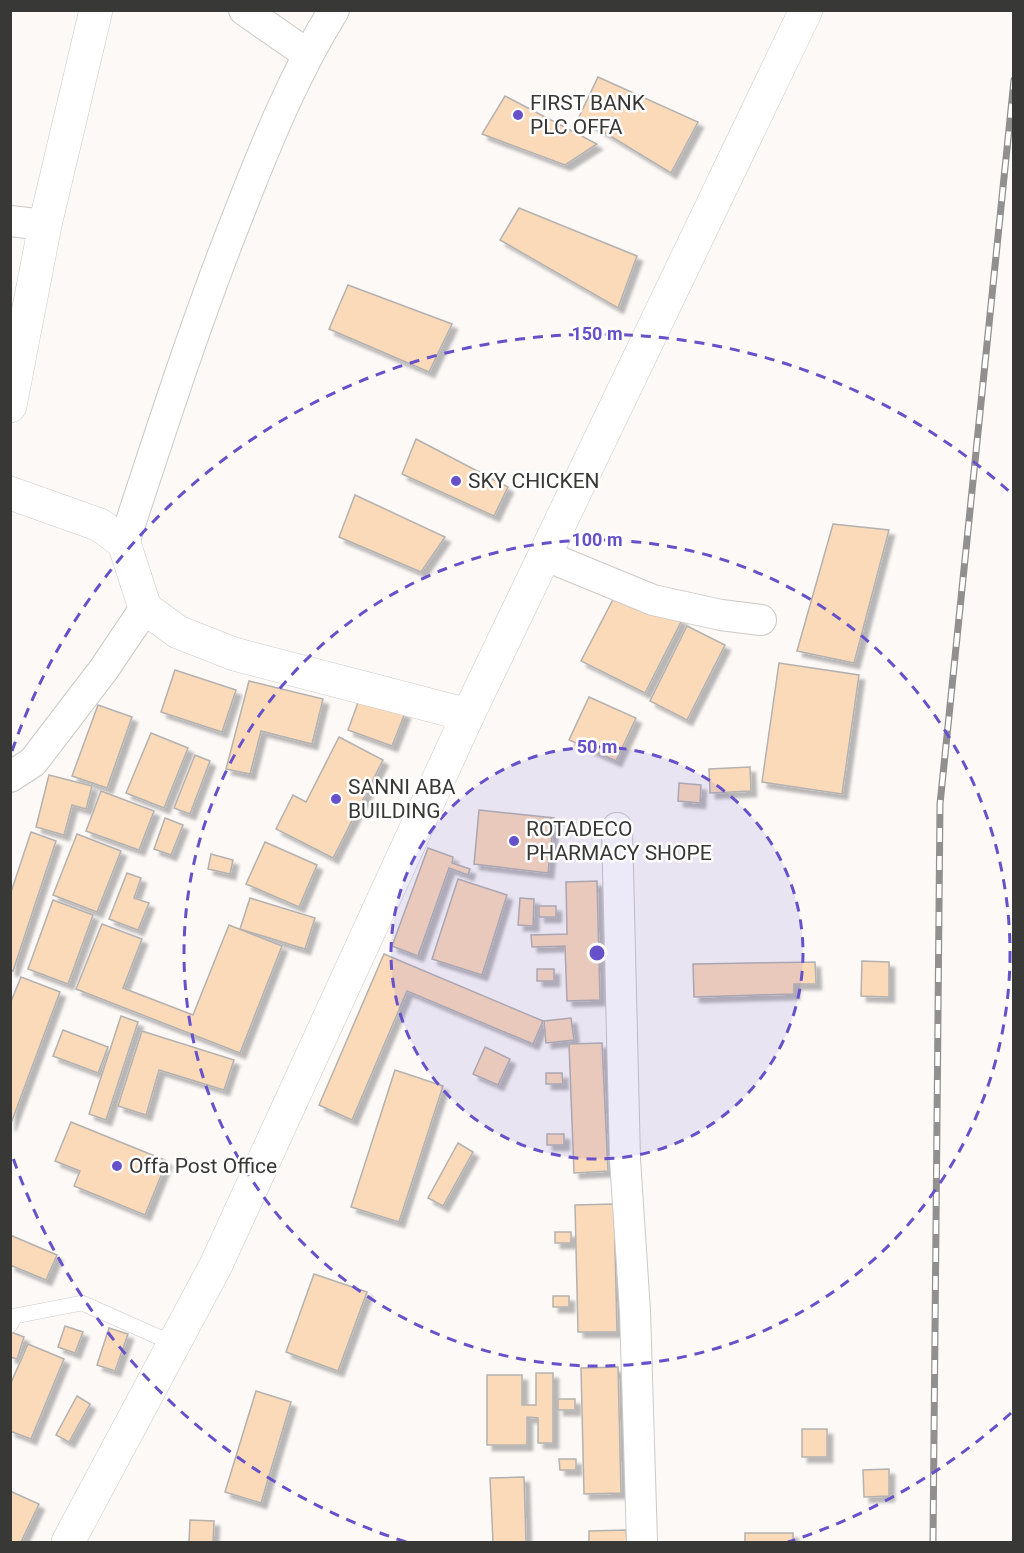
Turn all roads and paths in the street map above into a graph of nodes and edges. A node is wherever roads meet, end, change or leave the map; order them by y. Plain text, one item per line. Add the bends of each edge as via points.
1 (96, 10) edge
2 (244, 10) edge
3 (334, 10) edge
4 (806, 10) edge
5 (307, 54) junction
6 (10, 220) edge
7 (45, 225) junction
8 (10, 406) edge
9 (10, 493) edge
10 (124, 543) junction
11 (546, 556) junction
12 (145, 608) junction
13 (761, 620) dead end
14 (468, 716) junction
15 (10, 777) edge
16 (617, 828) dead end
17 (10, 1325) edge
18 (172, 1343) junction
19 (68, 1542) edge
20 (642, 1542) edge

1 - 7 main road
2 - 5 street
3 - 5 street
4 - 11 main road
5 - 10 street via 277,117 198,315
6 - 7 street
7 - 8 main road
9 - 10 main road via 100,525
10 - 12 main road
11 - 13 street via 653,600
11 - 14 main road
12 - 14 main road via 178,632 234,654
12 - 15 street via 33,762
14 - 18 main road via 216,1265
16 - 20 street via 625,1159 635,1311
17 - 18 lane via 15,1316 82,1303
18 - 19 main road

